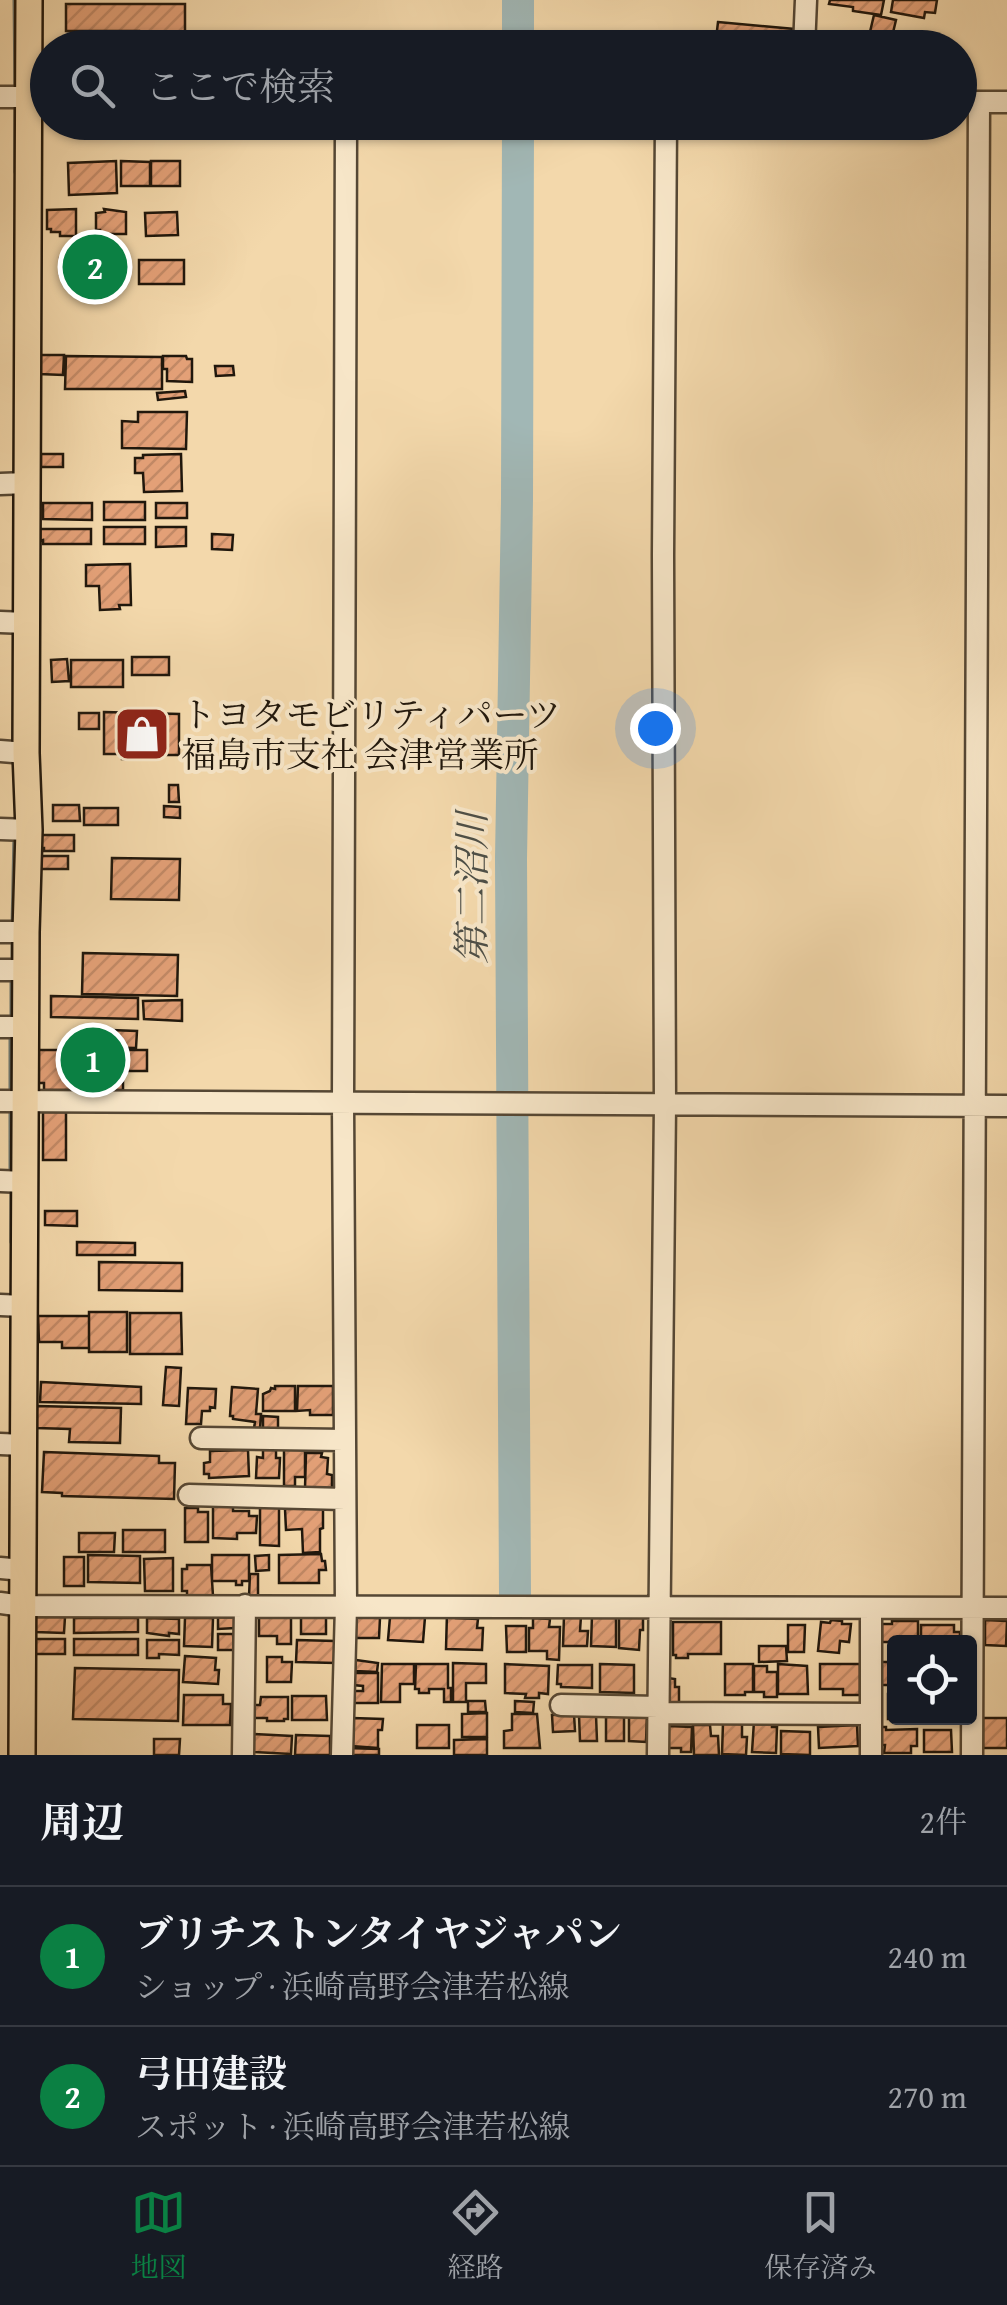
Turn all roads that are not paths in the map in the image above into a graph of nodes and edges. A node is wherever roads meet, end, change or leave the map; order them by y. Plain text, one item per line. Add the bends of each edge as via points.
1 (29, 0) edge
2 (806, 0) edge
3 (805, 30) edge
4 (20, 97) edge
5 (977, 102) edge
6 (1007, 102) edge
7 (346, 140) edge
8 (666, 140) edge
9 (969, 140) edge
10 (27, 483) junction
11 (0, 484) edge
12 (9, 623) edge
13 (10, 752) edge
14 (11, 829) edge
15 (10, 932) edge
16 (10, 970) edge
17 (9, 1027) edge
18 (15, 1102) edge
19 (342, 1104) junction
20 (664, 1105) junction
21 (975, 1106) junction
22 (1007, 1106) edge
23 (13, 1182) edge
24 (12, 1305) edge
25 (201, 1438) dead end
26 (344, 1440) junction
27 (12, 1445) edge
28 (189, 1496) dead end
29 (345, 1499) junction
30 (12, 1569) edge
31 (12, 1605) edge
32 (245, 1605) junction
33 (346, 1606) junction
34 (660, 1606) junction
35 (871, 1608) junction
36 (973, 1608) junction
37 (1007, 1608) edge
38 (561, 1705) dead end
39 (658, 1710) junction
40 (871, 1714) junction
41 (22, 1755) edge
42 (244, 1755) edge
43 (342, 1755) edge
44 (658, 1755) edge
45 (871, 1755) edge
46 (972, 1755) edge

1 - 4 main road
2 - 3 street
4 - 10 main road
5 - 6 street
7 - 19 street
8 - 20 street
9 - 21 street
10 - 11 street
10 - 12 main road
12 - 13 main road
13 - 14 main road
14 - 15 main road
15 - 16 main road
16 - 17 main road
17 - 18 main road
18 - 19 street
18 - 23 main road
19 - 20 street
19 - 26 street
20 - 21 street
20 - 34 street
21 - 22 street
21 - 36 street
23 - 24 main road
24 - 27 main road
25 - 26 street
26 - 29 street
27 - 30 main road
28 - 29 street
29 - 33 street
30 - 31 main road
31 - 32 street
31 - 41 main road
32 - 33 street
32 - 42 street
33 - 34 street
33 - 43 street
34 - 35 street
34 - 39 street
35 - 36 street
35 - 40 street
36 - 37 street
36 - 46 street
38 - 39 street
39 - 40 street
39 - 44 street
40 - 45 street

